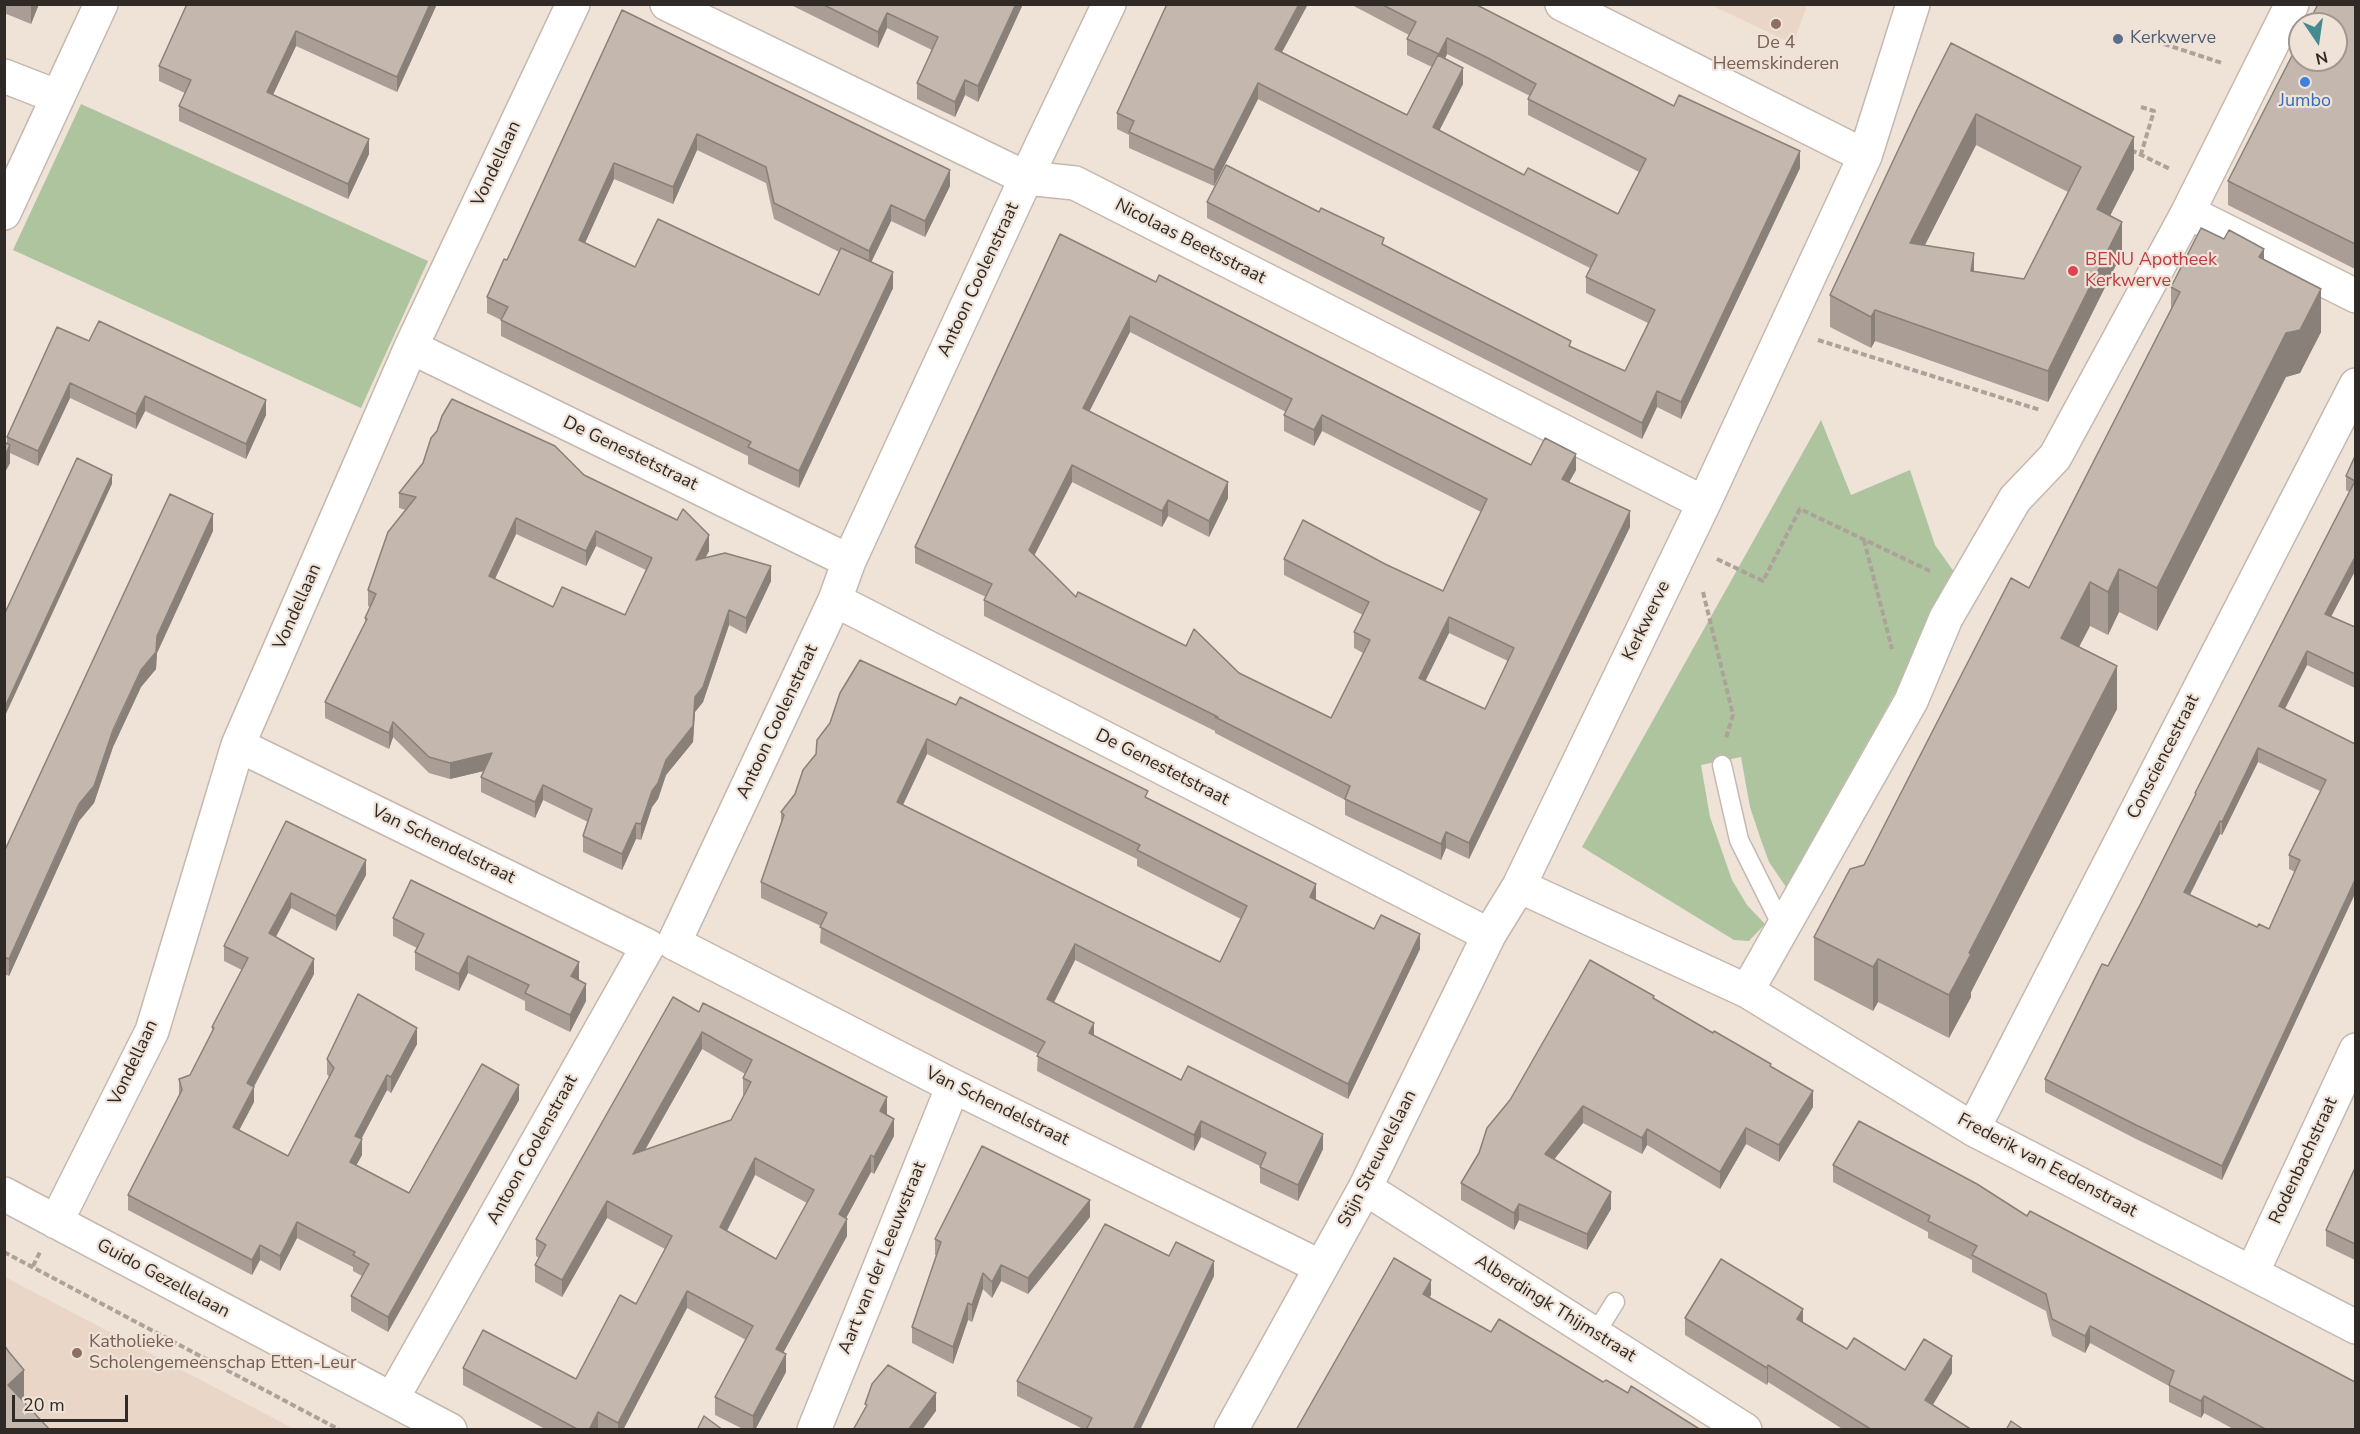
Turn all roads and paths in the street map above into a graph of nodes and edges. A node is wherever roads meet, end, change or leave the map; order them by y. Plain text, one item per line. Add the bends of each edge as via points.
1 (101, 4) edge
2 (573, 4) edge
3 (668, 4) edge
4 (1109, 4) edge
5 (1562, 4) edge
6 (1913, 4) edge
7 (2292, 4) edge
8 (2164, 44) dead end
9 (2257, 75) junction
10 (4, 76) edge
11 (58, 97) junction
12 (2141, 107) dead end
13 (2131, 149) edge
14 (2141, 154) junction
15 (1865, 156) junction
16 (1026, 178) junction
17 (2195, 199) junction
18 (4, 213) edge
19 (2355, 296) edge
20 (1784, 329) junction
21 (411, 347) junction
22 (2355, 385) edge
23 (2075, 422) junction
24 (1704, 503) junction
25 (1864, 540) junction
26 (1684, 543) junction
27 (849, 561) junction
28 (1700, 583) dead end
29 (1964, 587) junction
30 (835, 600) junction
31 (1893, 653) dead end
32 (238, 745) junction
33 (1722, 765) joint
34 (1519, 886) junction
35 (1783, 928) junction
36 (1490, 935) junction
37 (661, 945) junction
38 (1747, 992) junction
39 (2355, 1050) edge
40 (952, 1086) junction
41 (1973, 1129) junction
42 (1365, 1188) junction
43 (4, 1194) edge
44 (56, 1222) junction
45 (4, 1252) edge
46 (1321, 1267) junction
47 (2252, 1273) junction
48 (1615, 1302) dead end
49 (2355, 1327) edge
50 (1595, 1334) junction
51 (392, 1399) junction
52 (340, 1430) edge
53 (450, 1430) edge
54 (814, 1430) edge
55 (1231, 1430) edge
56 (1745, 1430) edge

1 - 11 street
2 - 21 street, Vondellaan
3 - 16 street, Nicolaas Beetsstraat
4 - 16 street, Antoon Coolenstraat
5 - 15 street
6 - 15 street, Kerkwerve
7 - 9 street
8 - 9 path
9 - 17 street
10 - 11 street
11 - 18 street
12 - 14 path via 2154,111
13 - 14 path
14 - 17 path
15 - 20 street, Kerkwerve
16 - 24 street, Nicolaas Beetsstraat via 1075,183
16 - 27 street, Antoon Coolenstraat
17 - 19 street
17 - 23 street
20 - 23 path
20 - 24 street, Kerkwerve
21 - 27 street, De Genestetstraat
21 - 32 street, Vondellaan
22 - 41 street, Consciencestraat
23 - 29 street via 2055,457 2015,499
24 - 26 street, Kerkwerve
25 - 26 path via 1800,509 1763,581
25 - 29 path
25 - 31 path
26 - 34 street, Kerkwerve
27 - 30 street, Antoon Coolenstraat
28 - 33 path via 1733,715
29 - 35 street via 1942,626 1911,701
30 - 36 street, De Genestetstraat
30 - 37 street, Antoon Coolenstraat
32 - 37 street, Van Schendelstraat
32 - 44 street, Vondellaan via 152,1031
33 - 35 lane via 1739,840
34 - 36 street, Stijn Streuvelslaan
34 - 38 street
35 - 38 street
36 - 42 street, Stijn Streuvelslaan
37 - 40 street, Van Schendelstraat
37 - 51 street, Antoon Coolenstraat
38 - 41 street, Frederik van Eedenstraat
39 - 47 street, Rodenbachstraat
40 - 46 street, Van Schendelstraat
40 - 54 street, Aart van der Leeuwstraat
41 - 47 street, Frederik van Eedenstraat
42 - 46 street, Stijn Streuvelslaan
42 - 50 street, Alberdingk Thijmstraat
43 - 44 street, Guido Gezellelaan
44 - 51 street, Guido Gezellelaan
45 - 52 path
46 - 55 street, Stijn Streuvelslaan
47 - 49 street, Frederik van Eedenstraat
48 - 50 lane
50 - 56 street, Alberdingk Thijmstraat
51 - 53 street, Guido Gezellelaan

